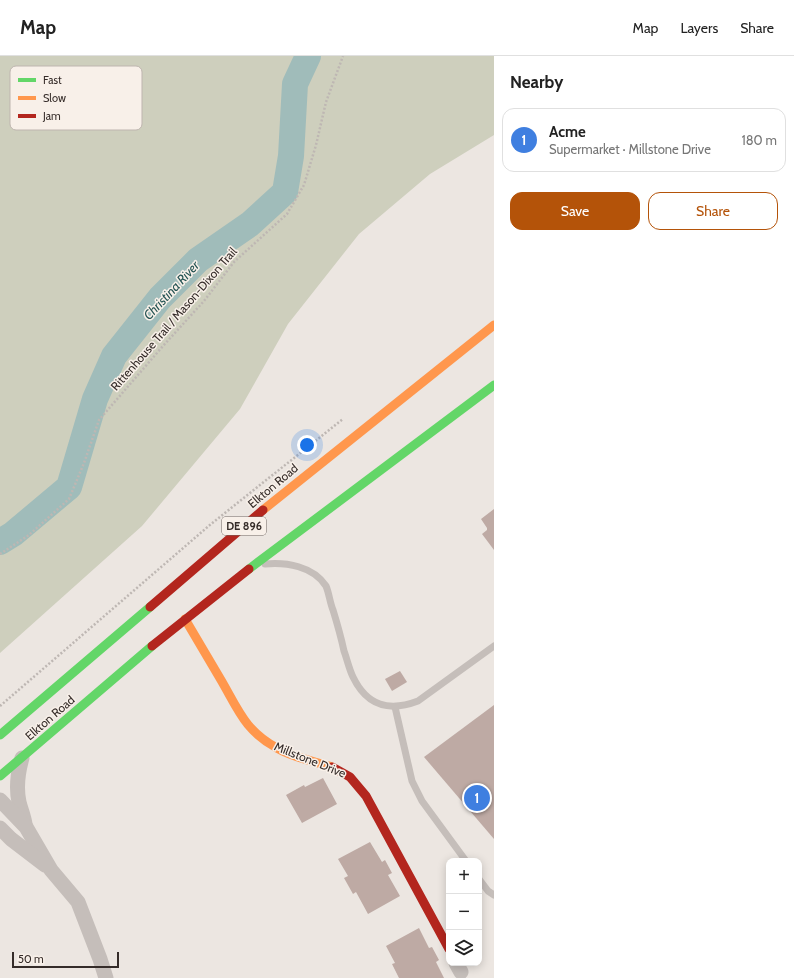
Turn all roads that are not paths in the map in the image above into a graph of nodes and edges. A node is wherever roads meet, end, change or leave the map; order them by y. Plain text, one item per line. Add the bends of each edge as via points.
1 (494, 325) edge
2 (494, 385) edge
3 (253, 566) junction
4 (186, 619) junction
5 (494, 646) edge
6 (395, 707) junction
7 (0, 735) edge
8 (22, 758) junction
9 (0, 776) edge
10 (0, 800) edge
11 (26, 827) junction
12 (0, 828) edge
13 (464, 858) edge
14 (51, 870) junction
15 (482, 883) edge
16 (494, 895) edge
17 (446, 943) edge
18 (106, 978) edge

1 - 7 main road, Elkton Road / DE 896 via 282,493
2 - 3 main road, Elkton Road / DE 896
3 - 4 main road, Elkton Road / DE 896
3 - 6 lane via 281,564 300,567 314,574 326,586 352,676 362,693 375,703
4 - 8 main road, Elkton Road / DE 896
4 - 17 main road, Millstone Drive via 239,713 254,732 292,755 333,767 350,776 360,786
5 - 6 lane via 418,701
6 - 13 lane via 412,780 422,801
8 - 9 main road, Elkton Road / DE 896
8 - 11 street via 18,789 19,804
10 - 11 street
11 - 14 street
12 - 14 street
14 - 18 street via 78,902
15 - 16 lane

